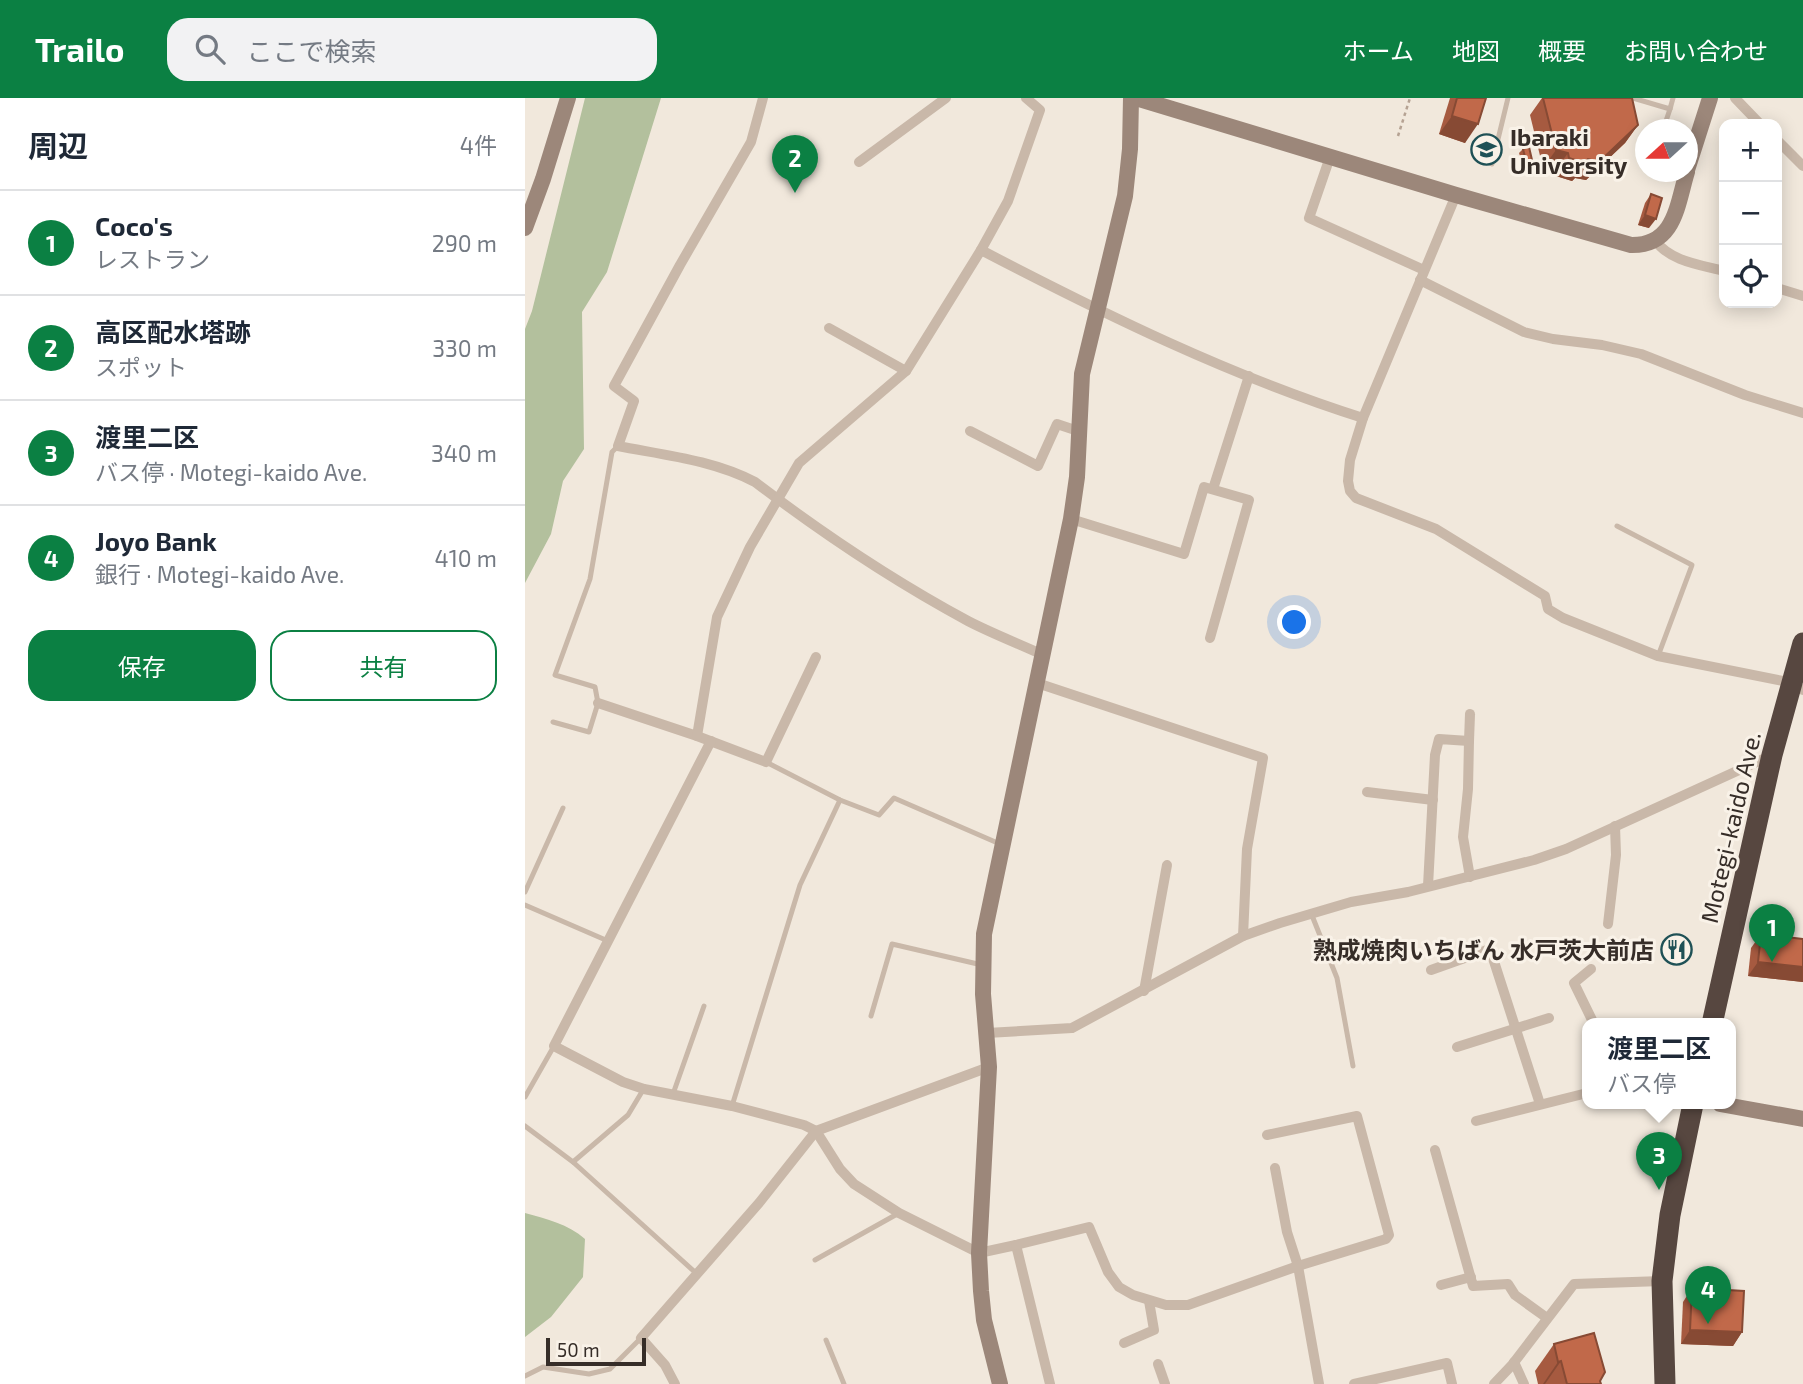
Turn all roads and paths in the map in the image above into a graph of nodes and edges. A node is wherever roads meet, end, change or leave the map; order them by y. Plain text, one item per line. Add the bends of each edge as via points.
1 (568, 98) edge
2 (763, 98) edge
3 (946, 98) edge
4 (1026, 98) edge
5 (1131, 98) edge
6 (1136, 98) edge
7 (1409, 98) edge
8 (1508, 98) edge
9 (1633, 98) edge
10 (1674, 98) edge
11 (1710, 98) edge
12 (1735, 98) edge
13 (1670, 109) junction
14 (1667, 119) edge
15 (1756, 119) edge
16 (1698, 128) edge
17 (1398, 135) dead end
18 (1782, 145) edge
19 (1330, 157) junction
20 (859, 162) dead end
21 (1492, 164) dead end
22 (1803, 166) edge
23 (1684, 182) edge
24 (1456, 195) junction
25 (525, 228) edge
26 (1656, 241) junction
27 (981, 250) junction
28 (1719, 269) edge
29 (1422, 275) junction
30 (1782, 290) edge
31 (1803, 296) edge
32 (1096, 310) junction
33 (829, 328) dead end
34 (906, 370) junction
35 (1249, 376) junction
36 (1803, 412) edge
37 (1363, 418) junction
38 (970, 431) dead end
39 (1078, 432) junction
40 (618, 446) junction
41 (1213, 489) junction
42 (777, 498) junction
43 (1071, 519) junction
44 (1617, 526) dead end
45 (1210, 638) dead end
46 (1803, 643) edge
47 (1041, 654) junction
48 (1658, 656) junction
49 (816, 657) dead end
50 (1037, 683) junction
51 (1799, 691) edge
52 (598, 703) junction
53 (1470, 714) dead end
54 (553, 722) dead end
55 (697, 736) junction
56 (711, 741) junction
57 (1469, 741) junction
58 (1772, 755) junction
59 (766, 762) junction
60 (1367, 792) dead end
61 (840, 800) junction
62 (1433, 800) junction
63 (563, 808) dead end
64 (1615, 826) junction
65 (1002, 845) junction
66 (1167, 865) dead end
67 (1469, 877) junction
68 (1428, 887) junction
69 (525, 892) edge
70 (525, 905) edge
71 (1311, 912) junction
72 (1608, 924) dead end
73 (1244, 936) junction
74 (608, 941) junction
75 (982, 965) junction
76 (1431, 970) dead end
77 (1591, 970) dead end
78 (1144, 991) junction
79 (704, 1006) dead end
80 (871, 1016) dead end
81 (1549, 1018) dead end
82 (1591, 1018) edge
83 (1712, 1018) edge
84 (1516, 1028) junction
85 (987, 1033) junction
86 (554, 1046) junction
87 (1457, 1047) dead end
88 (1353, 1066) dead end
89 (989, 1067) junction
90 (644, 1089) junction
91 (673, 1094) junction
92 (1582, 1094) edge
93 (525, 1097) edge
94 (1540, 1104) junction
95 (732, 1106) junction
96 (1736, 1107) edge
97 (1692, 1109) edge
98 (1803, 1119) edge
99 (1476, 1121) dead end
100 (525, 1126) edge
101 (816, 1131) junction
102 (1267, 1135) dead end
103 (1436, 1150) dead end
104 (573, 1162) junction
105 (1275, 1168) dead end
106 (899, 1213) junction
107 (1016, 1244) junction
108 (979, 1253) junction
109 (815, 1260) dead end
110 (1298, 1266) junction
111 (697, 1274) junction
112 (1471, 1277) junction
113 (1662, 1281) junction
114 (1441, 1285) dead end
115 (1149, 1301) junction
116 (1547, 1318) junction
117 (641, 1338) junction
118 (825, 1340) dead end
119 (1124, 1343) dead end
120 (1514, 1362) junction
121 (1158, 1364) dead end
122 (525, 1376) edge
123 (675, 1384) edge
124 (844, 1384) edge
125 (1000, 1384) edge
126 (1050, 1384) edge
127 (1165, 1384) edge
128 (1319, 1384) edge
129 (1354, 1384) edge
130 (1452, 1384) edge
131 (1493, 1384) edge
132 (1524, 1384) edge
133 (1665, 1384) edge

1 - 25 street
2 - 40 street via 751,142 614,386 634,401
3 - 20 street
4 - 27 street via 1040,110 1035,129 1008,201
5 - 32 street via 1125,196
6 - 19 street
7 - 17 path
8 - 21 lane
9 - 13 lane
10 - 13 lane
11 - 16 street
12 - 15 street
13 - 14 lane
18 - 22 street
19 - 24 street
19 - 29 street via 1309,218
23 - 26 street via 1671,224
24 - 26 street via 1631,245
24 - 29 street
26 - 28 street via 1672,255
27 - 32 street
27 - 34 street
29 - 36 street via 1524,332 1641,354 1745,395
29 - 37 street
30 - 31 street
32 - 35 street
32 - 39 street via 1082,374
33 - 34 street
34 - 42 street via 799,463
35 - 37 street
35 - 41 street
37 - 48 street via 1348,481 1356,498 1436,528 1545,596 1548,609 1563,618
38 - 39 street via 1038,466 1057,424
39 - 43 street
40 - 42 street via 740,474
40 - 52 lane via 609,464 590,579 555,675 595,687
41 - 43 street via 1204,487 1184,554
41 - 45 street via 1249,500
42 - 47 street via 915,591
42 - 55 street via 717,617
43 - 47 street
44 - 48 lane via 1692,565
46 - 51 highway, Motegi-kaido Ave.
47 - 50 street
48 - 51 street via 1783,681
49 - 59 street
50 - 65 street
50 - 73 street via 1263,758 1247,849
51 - 58 highway, Motegi-kaido Ave.
52 - 54 lane via 589,732
52 - 55 street
53 - 57 street
55 - 56 street
56 - 59 street
56 - 74 street
57 - 62 street via 1440,739
57 - 67 street via 1463,837
58 - 64 street
58 - 83 highway, Motegi-kaido Ave.
59 - 61 lane
60 - 62 street
61 - 65 lane via 879,815 894,798
61 - 95 lane via 800,886
62 - 68 street
63 - 69 lane
64 - 67 street via 1566,849
64 - 72 street
65 - 75 street
66 - 78 street
67 - 68 street
68 - 71 street
70 - 74 lane
71 - 73 street
71 - 88 lane via 1337,978
73 - 78 street
74 - 86 street
75 - 80 lane via 892,944
75 - 85 street
76 - 84 street via 1490,949
77 - 82 street via 1574,983
78 - 85 street via 1072,1028
79 - 91 lane
81 - 84 street
84 - 87 street
84 - 94 street
85 - 89 street
86 - 90 street
86 - 93 lane
89 - 101 street
89 - 108 street
90 - 91 street
90 - 104 lane via 628,1115
91 - 95 street
92 - 94 street
94 - 99 street
95 - 101 street
96 - 98 street
97 - 113 highway
100 - 104 lane
101 - 106 street via 840,1170
101 - 111 street
102 - 110 street via 1357,1116 1389,1235
103 - 112 street
104 - 111 lane
105 - 110 street
106 - 108 street
106 - 109 lane
107 - 108 street
107 - 115 street via 1089,1227 1119,1287
107 - 126 street
108 - 125 street via 984,1320
110 - 115 street via 1188,1305
110 - 128 street
111 - 117 street
112 - 114 street
112 - 116 street via 1473,1286 1508,1284 1515,1295
113 - 116 street via 1574,1284
113 - 133 highway
115 - 119 street via 1154,1330
116 - 120 street
117 - 122 lane via 610,1369 589,1374 543,1367
117 - 123 street via 665,1364
118 - 124 lane
120 - 131 street
120 - 132 street
121 - 127 street
129 - 130 street via 1447,1363

